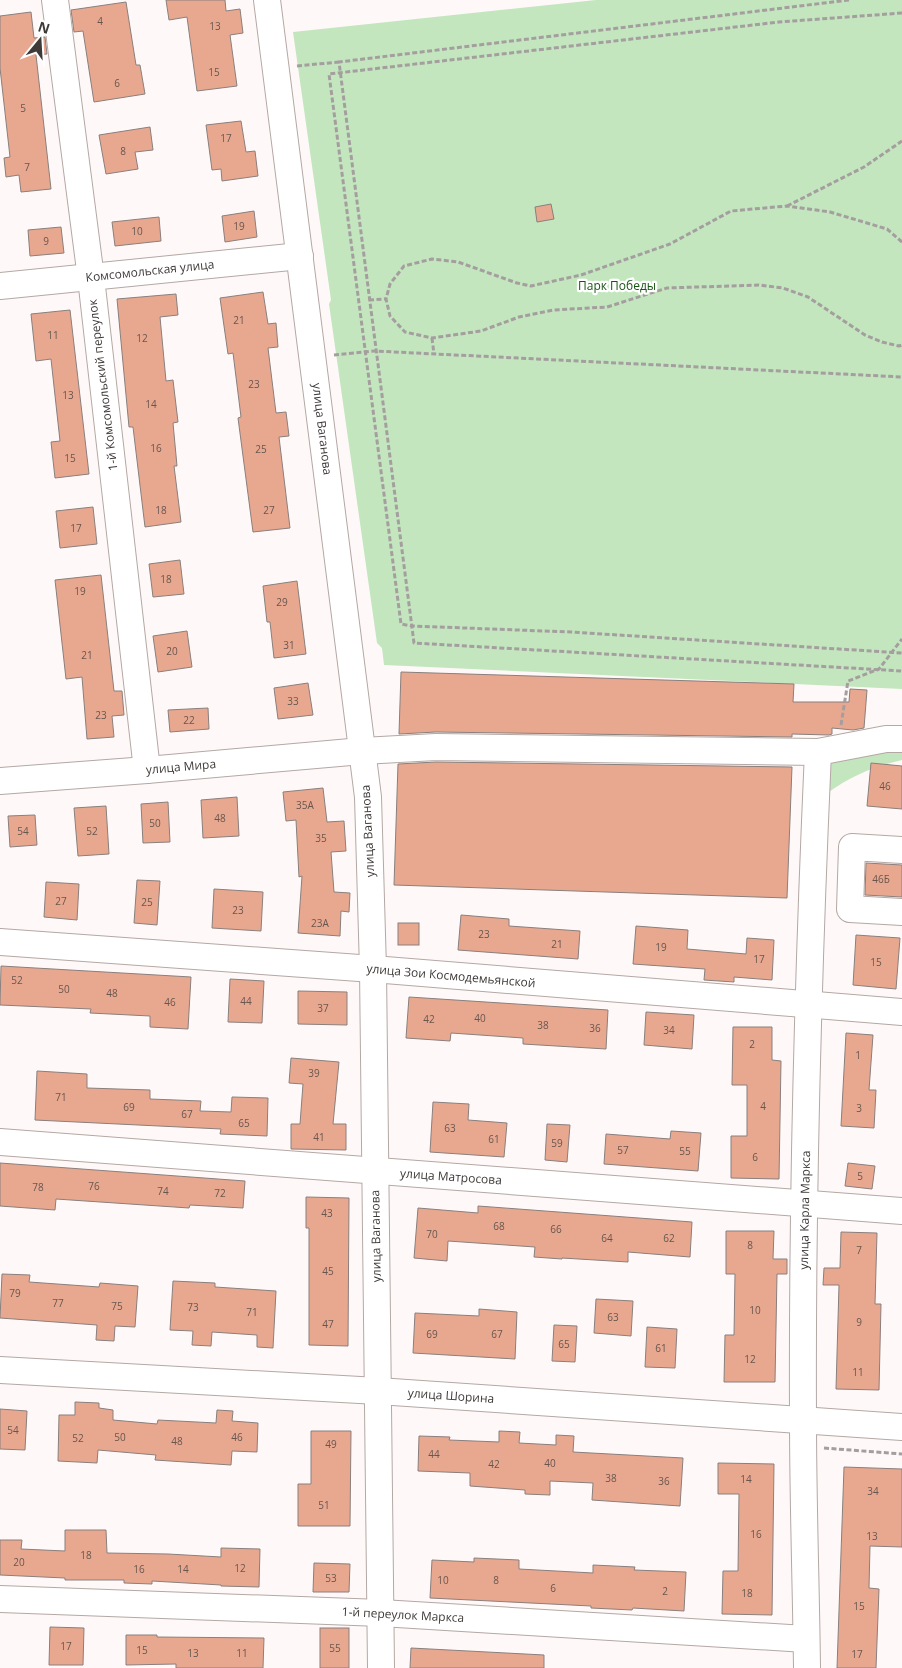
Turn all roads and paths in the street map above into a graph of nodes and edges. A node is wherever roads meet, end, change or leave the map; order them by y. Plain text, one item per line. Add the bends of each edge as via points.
1 (55, 0) edge
2 (267, 0) edge
3 (850, 0) edge
4 (902, 13) edge
5 (339, 62) junction
6 (276, 68) junction
7 (340, 73) junction
8 (902, 141) edge
9 (787, 206) junction
10 (902, 242) edge
11 (300, 256) junction
12 (91, 278) junction
13 (0, 286) edge
14 (386, 299) junction
15 (369, 300) junction
16 (432, 338) junction
17 (902, 345) edge
18 (376, 351) junction
19 (366, 352) junction
20 (434, 354) junction
21 (313, 356) junction
22 (902, 377) edge
23 (412, 626) junction
24 (902, 639) edge
25 (892, 652) junction
26 (902, 653) edge
27 (879, 669) junction
28 (902, 671) edge
29 (902, 739) edge
30 (362, 750) junction
31 (827, 750) junction
32 (148, 770) junction
33 (0, 781) edge
34 (814, 849) junction
35 (851, 850) junction
36 (902, 850) edge
37 (902, 912) edge
38 (0, 942) edge
39 (373, 969) junction
40 (808, 1004) junction
41 (902, 1012) edge
42 (0, 1142) edge
43 (375, 1171) junction
44 (805, 1203) junction
45 (902, 1211) edge
46 (0, 1370) edge
47 (378, 1391) junction
48 (803, 1420) junction
49 (902, 1427) edge
50 (804, 1447) junction
51 (902, 1454) edge
52 (0, 1598) edge
53 (380, 1614) junction
54 (806, 1639) junction
55 (381, 1668) edge
56 (807, 1668) edge

1 - 12 street, 1-й Комсомольский переулок
2 - 6 street, улица Ваганова
3 - 5 path
4 - 7 path via 778,22
5 - 6 path
5 - 7 path
6 - 11 street, улица Ваганова
7 - 15 path
7 - 19 path via 329,74
8 - 9 path via 864,167
9 - 10 path via 830,212 887,229
9 - 14 path via 731,211 670,244 580,275 531,286 458,262 432,259 404,266 390,284
11 - 12 street, Комсомольская улица
11 - 21 street, улица Ваганова
12 - 13 street, Комсомольская улица
12 - 32 street, 1-й Комсомольский переулок
14 - 15 path
14 - 16 path via 390,316 405,332
15 - 18 path
16 - 17 path via 481,331 519,317 553,310 607,307 667,288 759,285 783,288 808,297 864,335
16 - 20 path
18 - 19 path
18 - 20 path
18 - 23 path
19 - 21 path
19 - 23 path via 401,624
20 - 22 path
21 - 30 street, улица Ваганова
23 - 25 path via 571,632
23 - 27 path via 414,643
24 - 25 path
25 - 26 path
25 - 27 path
27 - 28 path
27 - 31 path via 848,681
29 - 31 street
30 - 31 street, улица Мира via 436,746
30 - 32 street, улица Мира
30 - 39 street, улица Ваганова via 368,798
31 - 34 street, улица Карла Маркса
32 - 33 street, улица Мира
34 - 35 street
34 - 40 street, улица Карла Маркса
35 - 36 street via 852,847
35 - 37 street via 850,909
38 - 39 street, улица Зои Космодемьянской
39 - 40 street, улица Зои Космодемьянской
39 - 43 street, улица Ваганова
40 - 41 street, улица Зои Космодемьянской
40 - 44 street, улица Карла Маркса
42 - 43 street, улица Матросова
43 - 44 street, улица Матросова
43 - 47 street, улица Ваганова
44 - 45 street, улица Матросова
44 - 48 street, улица Карла Маркса
46 - 47 street, улица Шорина
47 - 48 street, улица Шорина
47 - 53 street, улица Ваганова
48 - 49 street, улица Шорина
48 - 50 street, улица Карла Маркса
50 - 51 path
50 - 54 street, улица Карла Маркса
52 - 53 street, 1-й переулок Маркса
53 - 54 street, 1-й переулок Маркса
53 - 55 street, улица Ваганова
54 - 56 street, улица Карла Маркса

